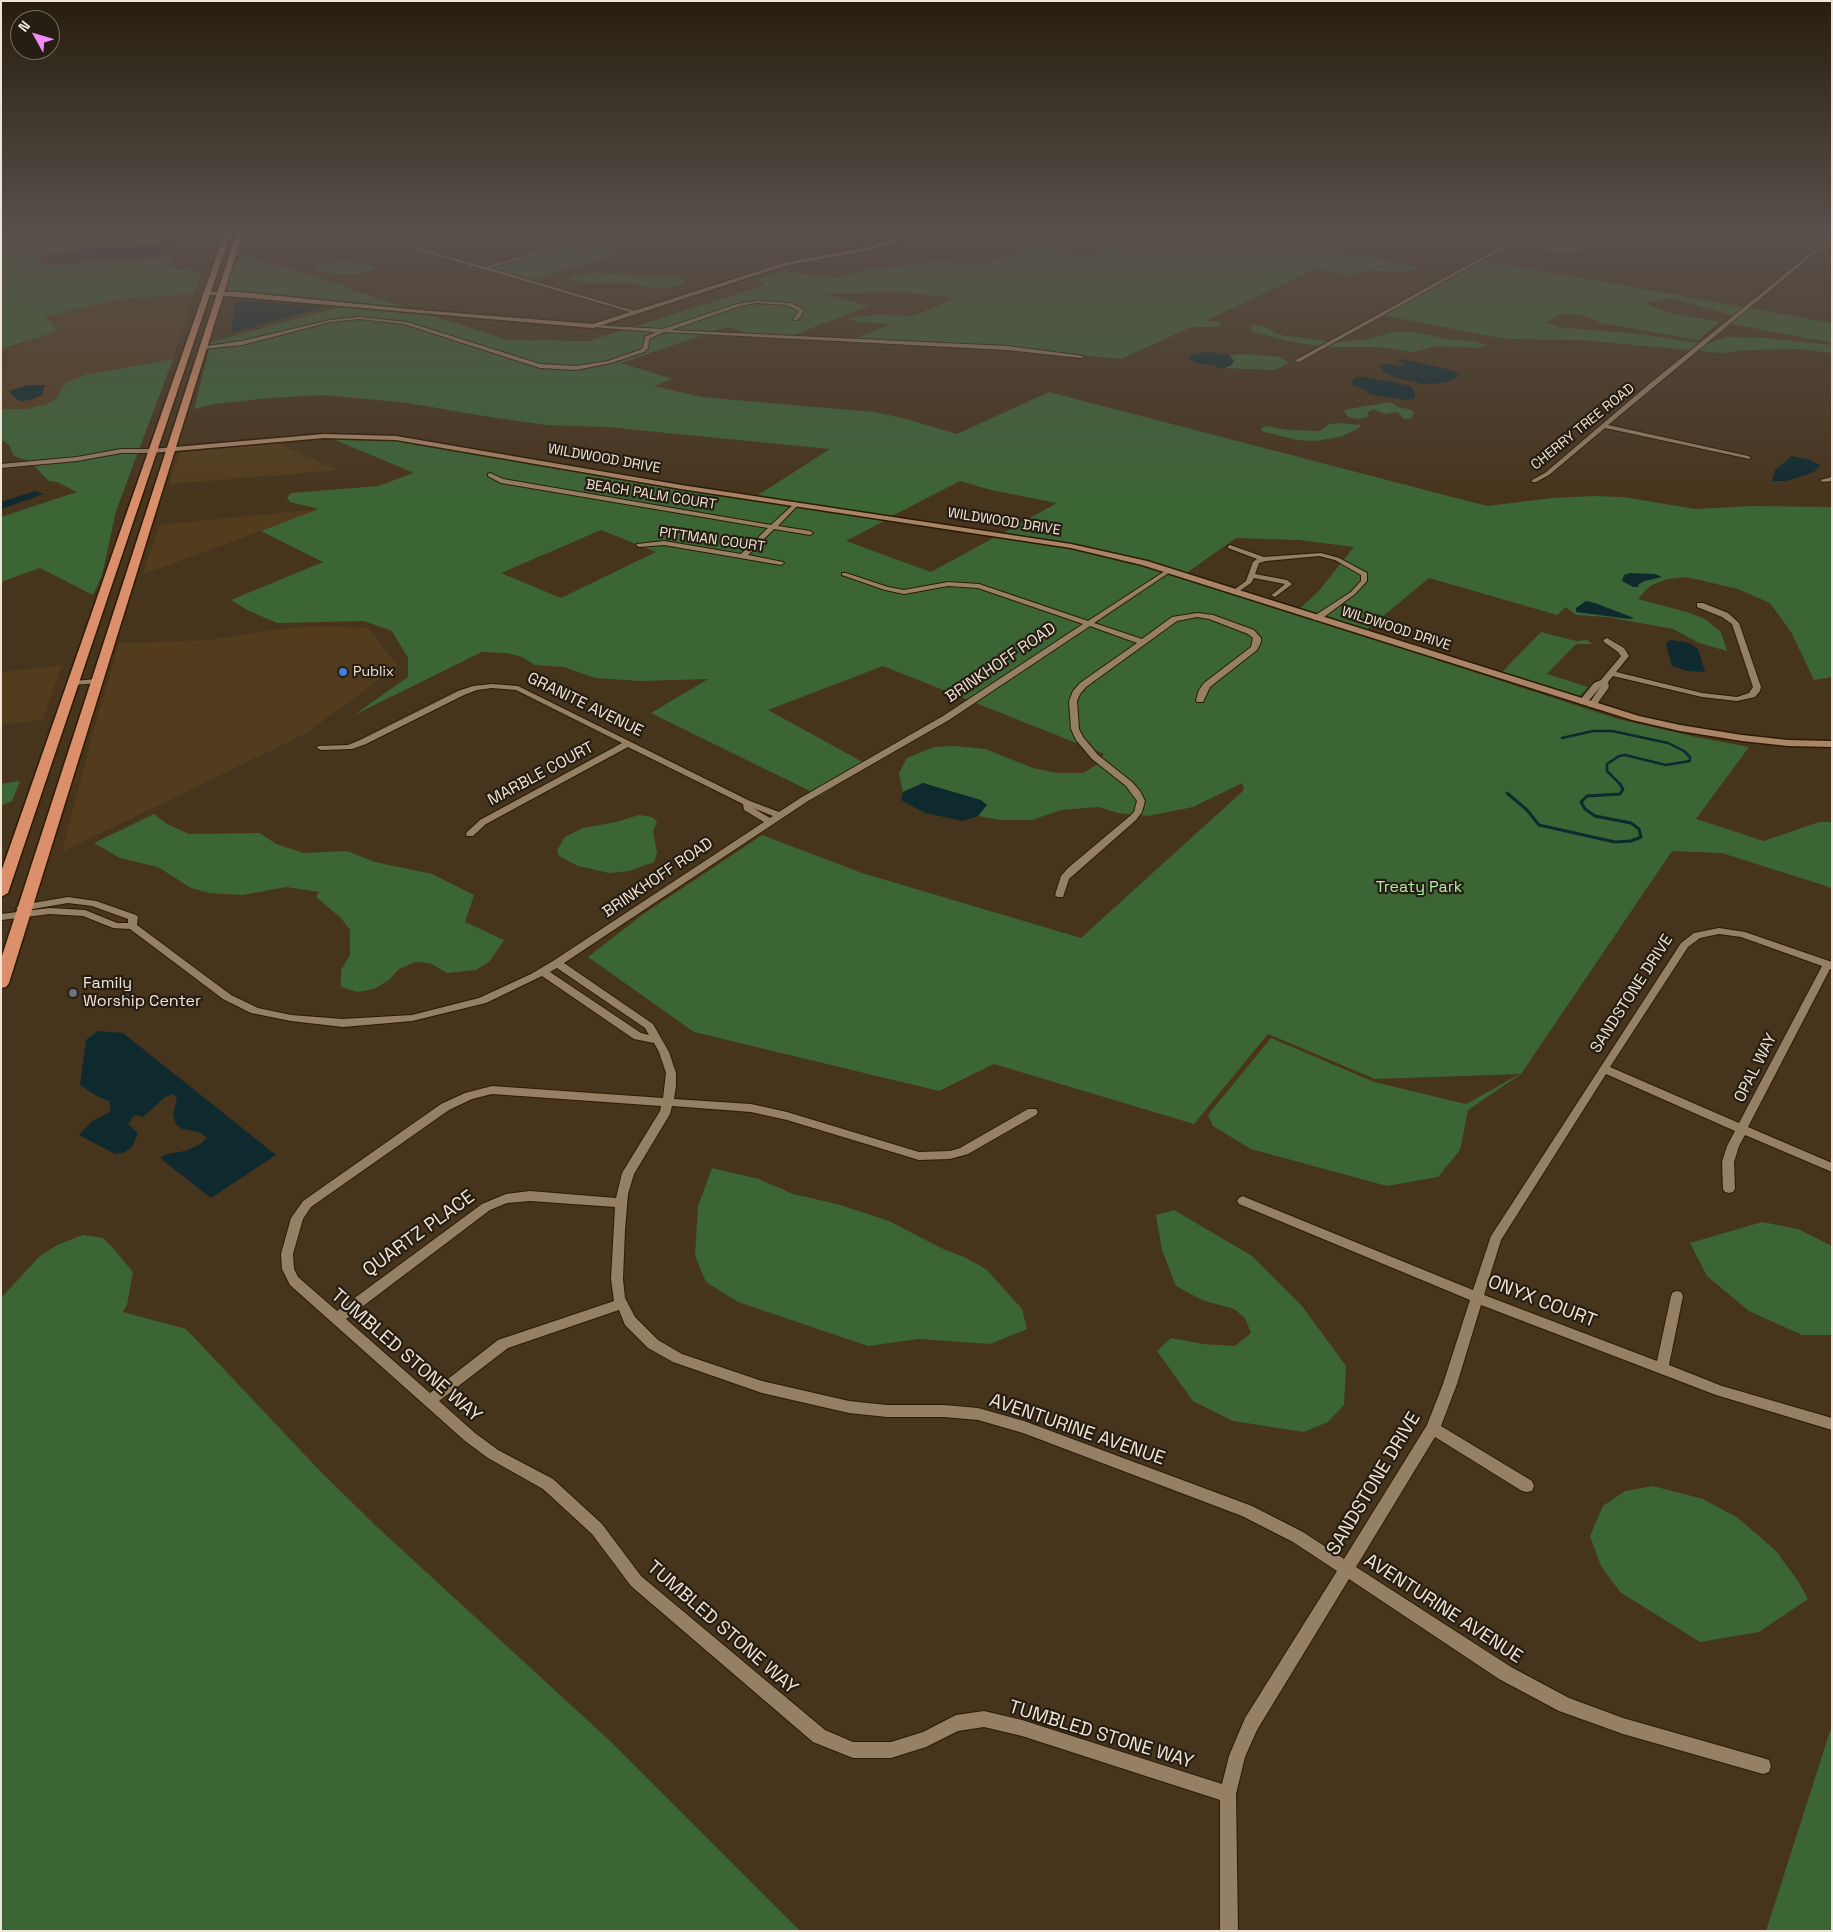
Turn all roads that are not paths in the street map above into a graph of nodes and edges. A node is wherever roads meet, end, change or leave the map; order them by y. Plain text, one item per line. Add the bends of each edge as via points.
1 (196, 322) edge
2 (211, 322) edge
3 (325, 322) edge
4 (397, 322) edge
5 (544, 322) edge
6 (605, 322) edge
7 (688, 322) edge
8 (1367, 322) edge
9 (1729, 322) edge
10 (593, 326) junction
11 (663, 330) junction
12 (203, 347) junction
13 (1081, 356) dead end
14 (1297, 361) dead end
15 (1604, 426) junction
16 (171, 449) junction
17 (152, 452) junction
18 (1748, 458) dead end
19 (1, 466) edge
20 (490, 475) dead end
21 (1832, 479) edge
22 (1823, 480) dead end
23 (1534, 481) dead end
24 (796, 504) junction
25 (772, 527) junction
26 (810, 533) dead end
27 (638, 545) dead end
28 (1230, 548) dead end
29 (743, 556) junction
30 (1262, 559) junction
31 (782, 563) dead end
32 (1168, 571) junction
33 (844, 574) dead end
34 (1252, 576) junction
35 (1235, 592) junction
36 (1275, 595) dead end
37 (1700, 605) dead end
38 (1317, 618) junction
39 (1089, 623) junction
40 (1607, 640) dead end
41 (1143, 642) junction
42 (1611, 673) junction
43 (97, 681) junction
44 (73, 683) junction
45 (1200, 700) dead end
46 (1587, 703) junction
47 (629, 743) junction
48 (1832, 744) edge
49 (321, 748) dead end
50 (747, 803) junction
51 (780, 816) junction
52 (771, 822) junction
53 (470, 834) dead end
54 (1, 893) edge
55 (1060, 895) dead end
56 (24, 911) junction
57 (1, 916) edge
58 (132, 926) junction
59 (557, 964) junction
60 (1829, 965) edge
61 (543, 972) junction
62 (1, 983) edge
63 (656, 1040) junction
64 (1604, 1069) junction
65 (668, 1101) junction
66 (1032, 1112) dead end
67 (1742, 1131) junction
68 (1832, 1168) edge
69 (1729, 1189) dead end
70 (1243, 1201) dead end
71 (622, 1203) junction
72 (1678, 1296) dead end
73 (1478, 1298) junction
74 (622, 1304) junction
75 (336, 1319) junction
76 (1662, 1368) junction
77 (429, 1401) junction
78 (1832, 1424) edge
79 (1433, 1428) junction
80 (1526, 1486) dead end
81 (1346, 1569) junction
82 (1763, 1766) dead end
83 (1228, 1794) junction
84 (1229, 1931) edge

1 - 17 highway
2 - 12 highway
3 - 12 street via 242,343
4 - 11 street via 550,368 604,364 642,351 646,348 647,338
5 - 10 street
6 - 10 street
7 - 11 street
8 - 14 street
9 - 15 street, CHERRY TREE ROAD
10 - 11 street
11 - 13 street via 1007,348
12 - 16 highway
15 - 18 street
15 - 23 street, CHERRY TREE ROAD via 1547,474
16 - 17 street, WILDWOOD DRIVE
16 - 24 street, WILDWOOD DRIVE via 314,436 388,437
16 - 43 highway
17 - 19 street via 107,459
17 - 44 highway
20 - 25 street, BEACH PALM COURT via 501,482
21 - 22 street
24 - 25 street
24 - 32 street, WILDWOOD DRIVE via 1071,546
25 - 26 street, BEACH PALM COURT
25 - 29 street
27 - 29 street, PITTMAN COURT via 664,543
28 - 30 street
29 - 31 street, PITTMAN COURT
30 - 34 street via 1255,564
30 - 38 street via 1319,554 1337,559 1365,574 1364,581 1353,593
32 - 35 street, WILDWOOD DRIVE
32 - 39 street, BRINKHOFF ROAD
33 - 39 street via 904,592 948,584 978,586
34 - 35 street
34 - 36 street via 1289,584
35 - 38 street, WILDWOOD DRIVE
37 - 42 street via 1726,615 1735,623 1757,686 1752,695 1737,699 1707,696
38 - 46 street, WILDWOOD DRIVE
39 - 41 street
39 - 51 street, BRINKHOFF ROAD via 946,718
40 - 42 street via 1624,654 1623,660
41 - 45 street via 1175,619 1198,615 1243,628 1257,638 1254,648 1207,685
41 - 55 street via 1083,685 1073,701 1075,729 1079,738 1095,757 1137,793 1141,801 1138,812 1070,870 1064,878
42 - 46 street via 1597,685
43 - 44 street
43 - 56 highway
44 - 54 highway
46 - 48 street, WILDWOOD DRIVE via 1636,718 1711,734
47 - 49 street, GRANITE AVENUE via 524,691 492,686 460,693 349,747
47 - 50 street, GRANITE AVENUE
47 - 53 street, MARBLE COURT via 483,822
50 - 51 street, GRANITE AVENUE
50 - 52 street, GRANITE AVENUE via 747,808
51 - 52 street, BRINKHOFF ROAD
52 - 59 street, BRINKHOFF ROAD
56 - 57 street, BRINKHOFF ROAD
56 - 58 street, BRINKHOFF ROAD via 85,913 116,926
56 - 58 street, BRINKHOFF ROAD via 68,900 93,903 133,917
56 - 62 highway
58 - 61 street, BRINKHOFF ROAD via 227,997 255,1011 291,1018 343,1023 412,1018 482,1001
59 - 61 street, BRINKHOFF ROAD
59 - 63 street, AVENTURINE AVENUE via 649,1026
60 - 64 street, SANDSTONE DRIVE via 1742,934 1719,931 1697,935 1684,945
60 - 67 street, OPAL WAY
61 - 63 street via 638,1036
63 - 65 street, AVENTURINE AVENUE via 671,1073
64 - 67 street, SANDSTONE DRIVE
64 - 73 street, SANDSTONE DRIVE via 1498,1232
65 - 66 street, TUMBLED STONE WAY via 767,1111 906,1153 934,1157 964,1150
65 - 71 street, AVENTURINE AVENUE via 666,1111 628,1173
65 - 75 street, TUMBLED STONE WAY via 492,1090 445,1107 322,1192 296,1218 287,1254 288,1269 294,1281
67 - 68 street, SANDSTONE DRIVE
67 - 69 street, OPAL WAY via 1730,1155
70 - 73 street, ONYX COURT
71 - 74 street, AVENTURINE AVENUE via 616,1279
71 - 75 street, QUARTZ PLACE via 530,1196 486,1206
72 - 76 street
73 - 76 street, ONYX COURT
73 - 79 street, SANDSTONE DRIVE
74 - 77 street via 503,1344
74 - 81 street, AVENTURINE AVENUE via 630,1321 653,1344 678,1358 762,1386 849,1407 978,1414 1024,1427 1247,1511 1298,1537
75 - 77 street, TUMBLED STONE WAY
76 - 78 street, ONYX COURT via 1721,1391
77 - 83 street, TUMBLED STONE WAY via 493,1454 548,1484 596,1529 636,1581 819,1736 853,1750 891,1750 926,1739 956,1723 984,1719 1022,1728
79 - 80 street
79 - 81 street, SANDSTONE DRIVE
81 - 82 street, AVENTURINE AVENUE via 1505,1673 1564,1705 1623,1726
81 - 83 street, SANDSTONE DRIVE via 1251,1724 1237,1756
83 - 84 street, SANDSTONE DRIVE

